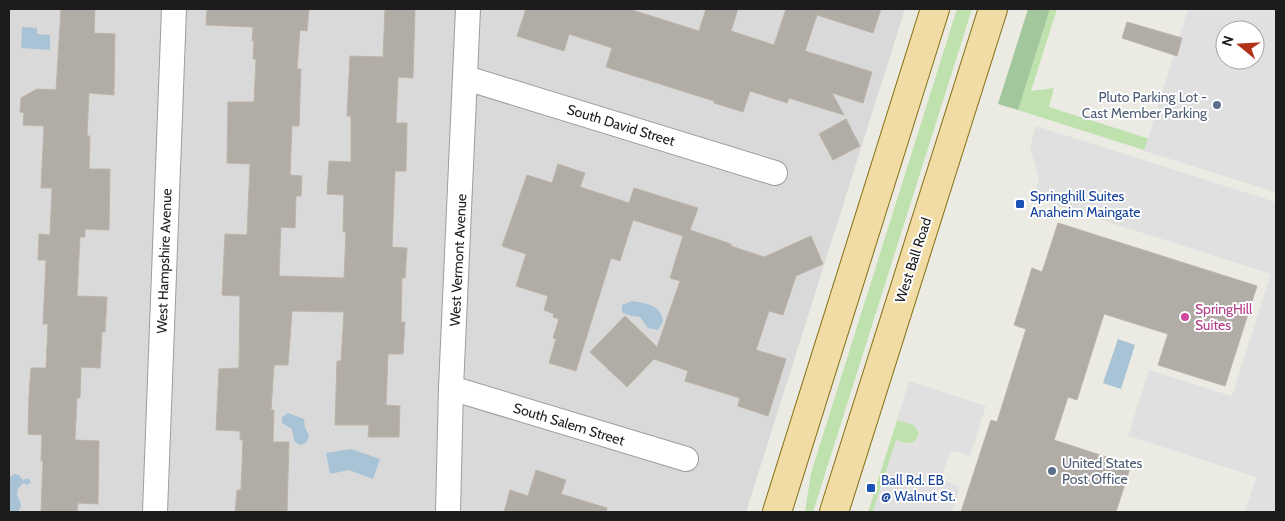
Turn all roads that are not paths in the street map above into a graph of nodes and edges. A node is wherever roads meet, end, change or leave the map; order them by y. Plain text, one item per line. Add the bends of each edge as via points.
1 (174, 9) edge
2 (468, 9) edge
3 (936, 9) edge
4 (993, 9) edge
5 (466, 78) junction
6 (776, 173) dead end
7 (452, 388) junction
8 (686, 459) dead end
9 (154, 512) edge
10 (448, 512) edge
11 (777, 512) edge
12 (834, 512) edge

1 - 9 street, West Hampshire Avenue
2 - 5 street, West Vermont Avenue
3 - 11 main road
4 - 12 main road, West Ball Road
5 - 6 street, South David Street
5 - 7 street, West Vermont Avenue
7 - 8 street, South Salem Street
7 - 10 street, West Vermont Avenue

